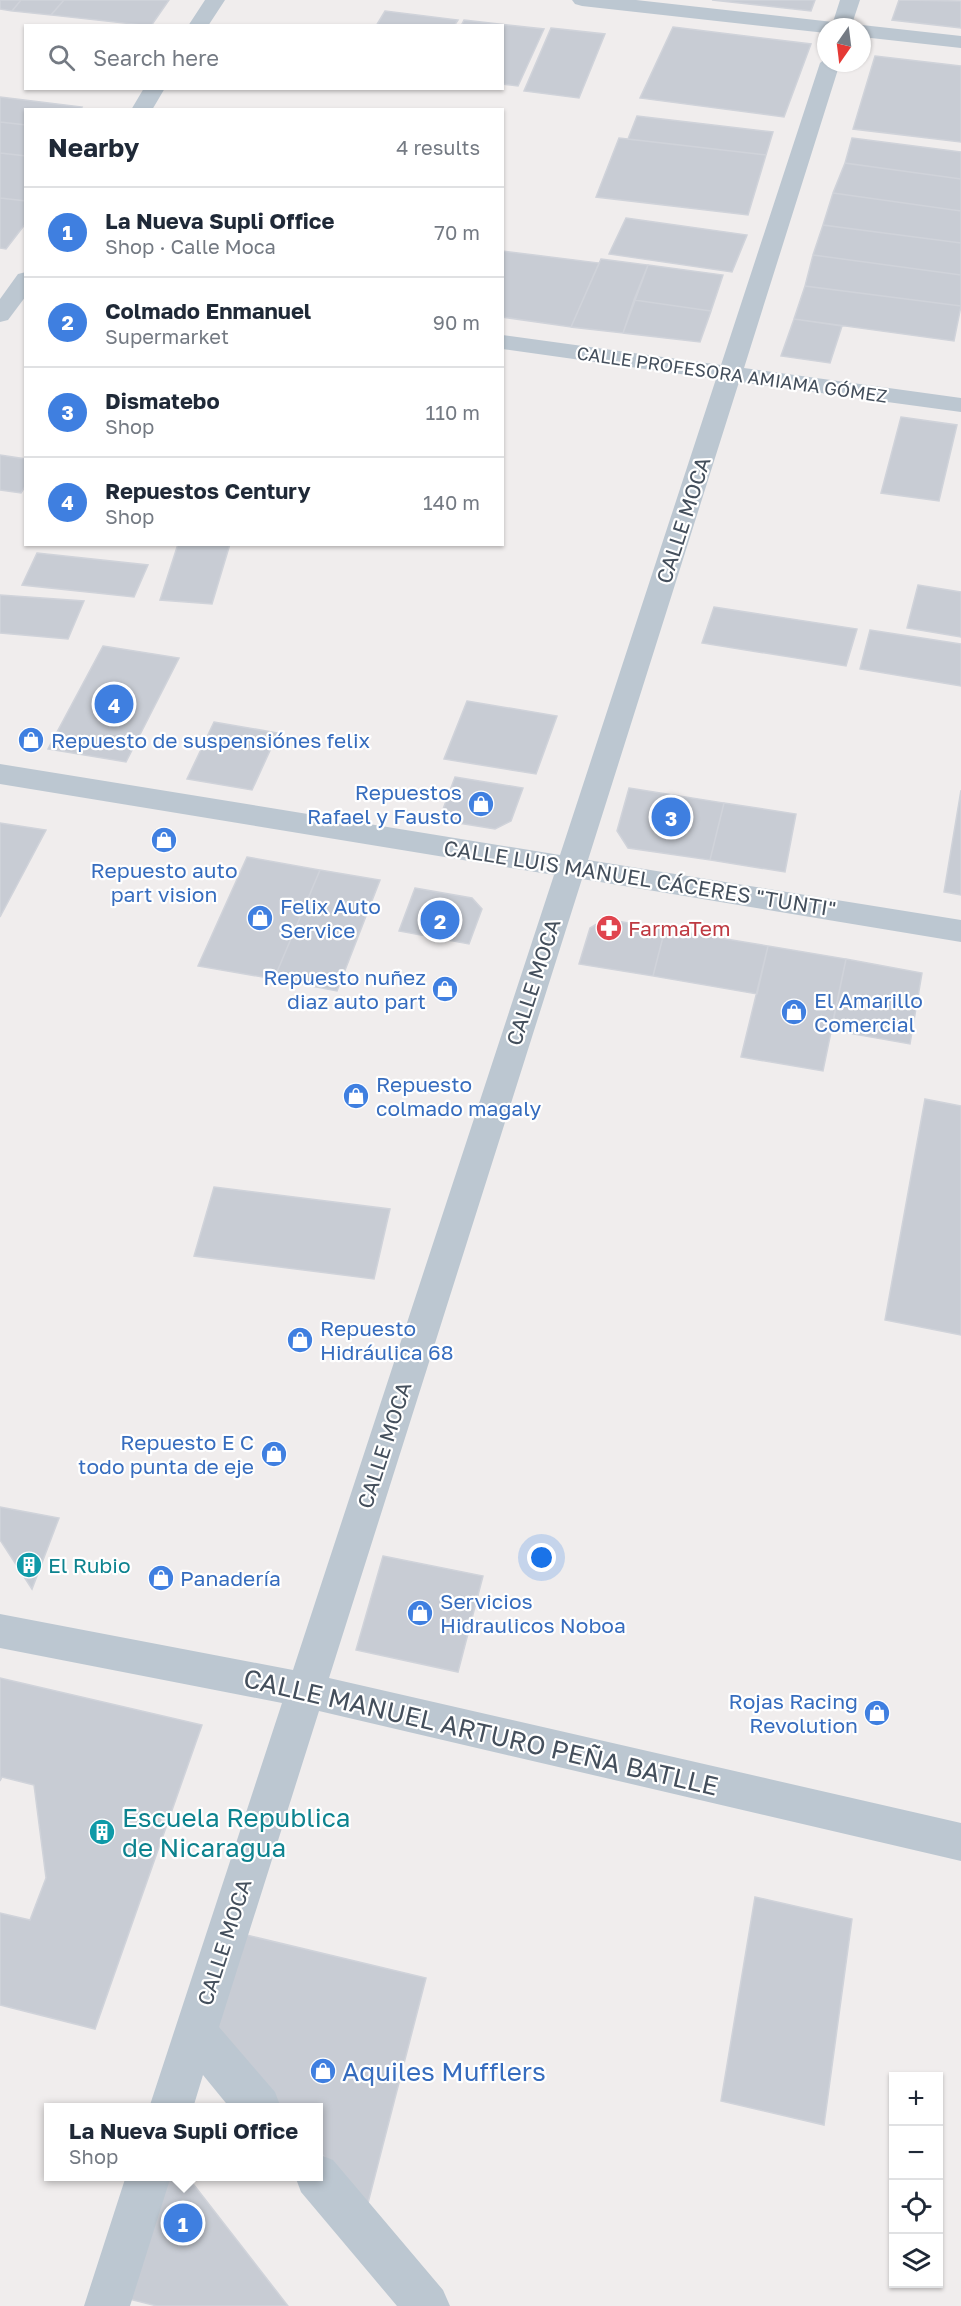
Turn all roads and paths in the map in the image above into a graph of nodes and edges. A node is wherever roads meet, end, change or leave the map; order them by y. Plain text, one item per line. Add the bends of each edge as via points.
1 (215, 0) edge
2 (582, 0) edge
3 (850, 0) edge
4 (844, 18) edge
5 (199, 24) edge
6 (817, 26) edge
7 (871, 32) edge
8 (961, 42) edge
9 (827, 72) edge
10 (154, 90) edge
11 (142, 108) edge
12 (0, 273) edge
13 (24, 278) edge
14 (24, 281) edge
15 (0, 315) edge
16 (504, 342) edge
17 (730, 374) junction
18 (961, 405) edge
19 (0, 774) edge
20 (571, 866) junction
21 (961, 931) edge
22 (0, 1631) edge
23 (305, 1690) junction
24 (961, 1842) edge
25 (195, 2032) junction
26 (173, 2103) edge
27 (255, 2103) edge
28 (147, 2181) edge
29 (321, 2181) edge
30 (107, 2306) edge
31 (427, 2306) edge

1 - 5 street
2 - 6 street
3 - 4 street
7 - 8 street
9 - 17 street, CALLE MOCA
10 - 11 street
12 - 13 street
14 - 15 street
16 - 17 street, CALLE PROFESORA AMIAMA GÓMEZ
17 - 18 street, CALLE PROFESORA AMIAMA GÓMEZ
17 - 20 street, CALLE MOCA
19 - 20 street, CALLE LUIS MANUEL CÁCERES "TUNTI"
20 - 21 street, CALLE LUIS MANUEL CÁCERES "TUNTI"
20 - 23 street, CALLE MOCA
22 - 23 street, CALLE MANUEL ARTURO PEÑA BATLLE
23 - 24 street, CALLE MANUEL ARTURO PEÑA BATLLE
23 - 25 street, CALLE MOCA
25 - 26 street, CALLE MOCA
25 - 27 street
28 - 30 street
29 - 31 street

